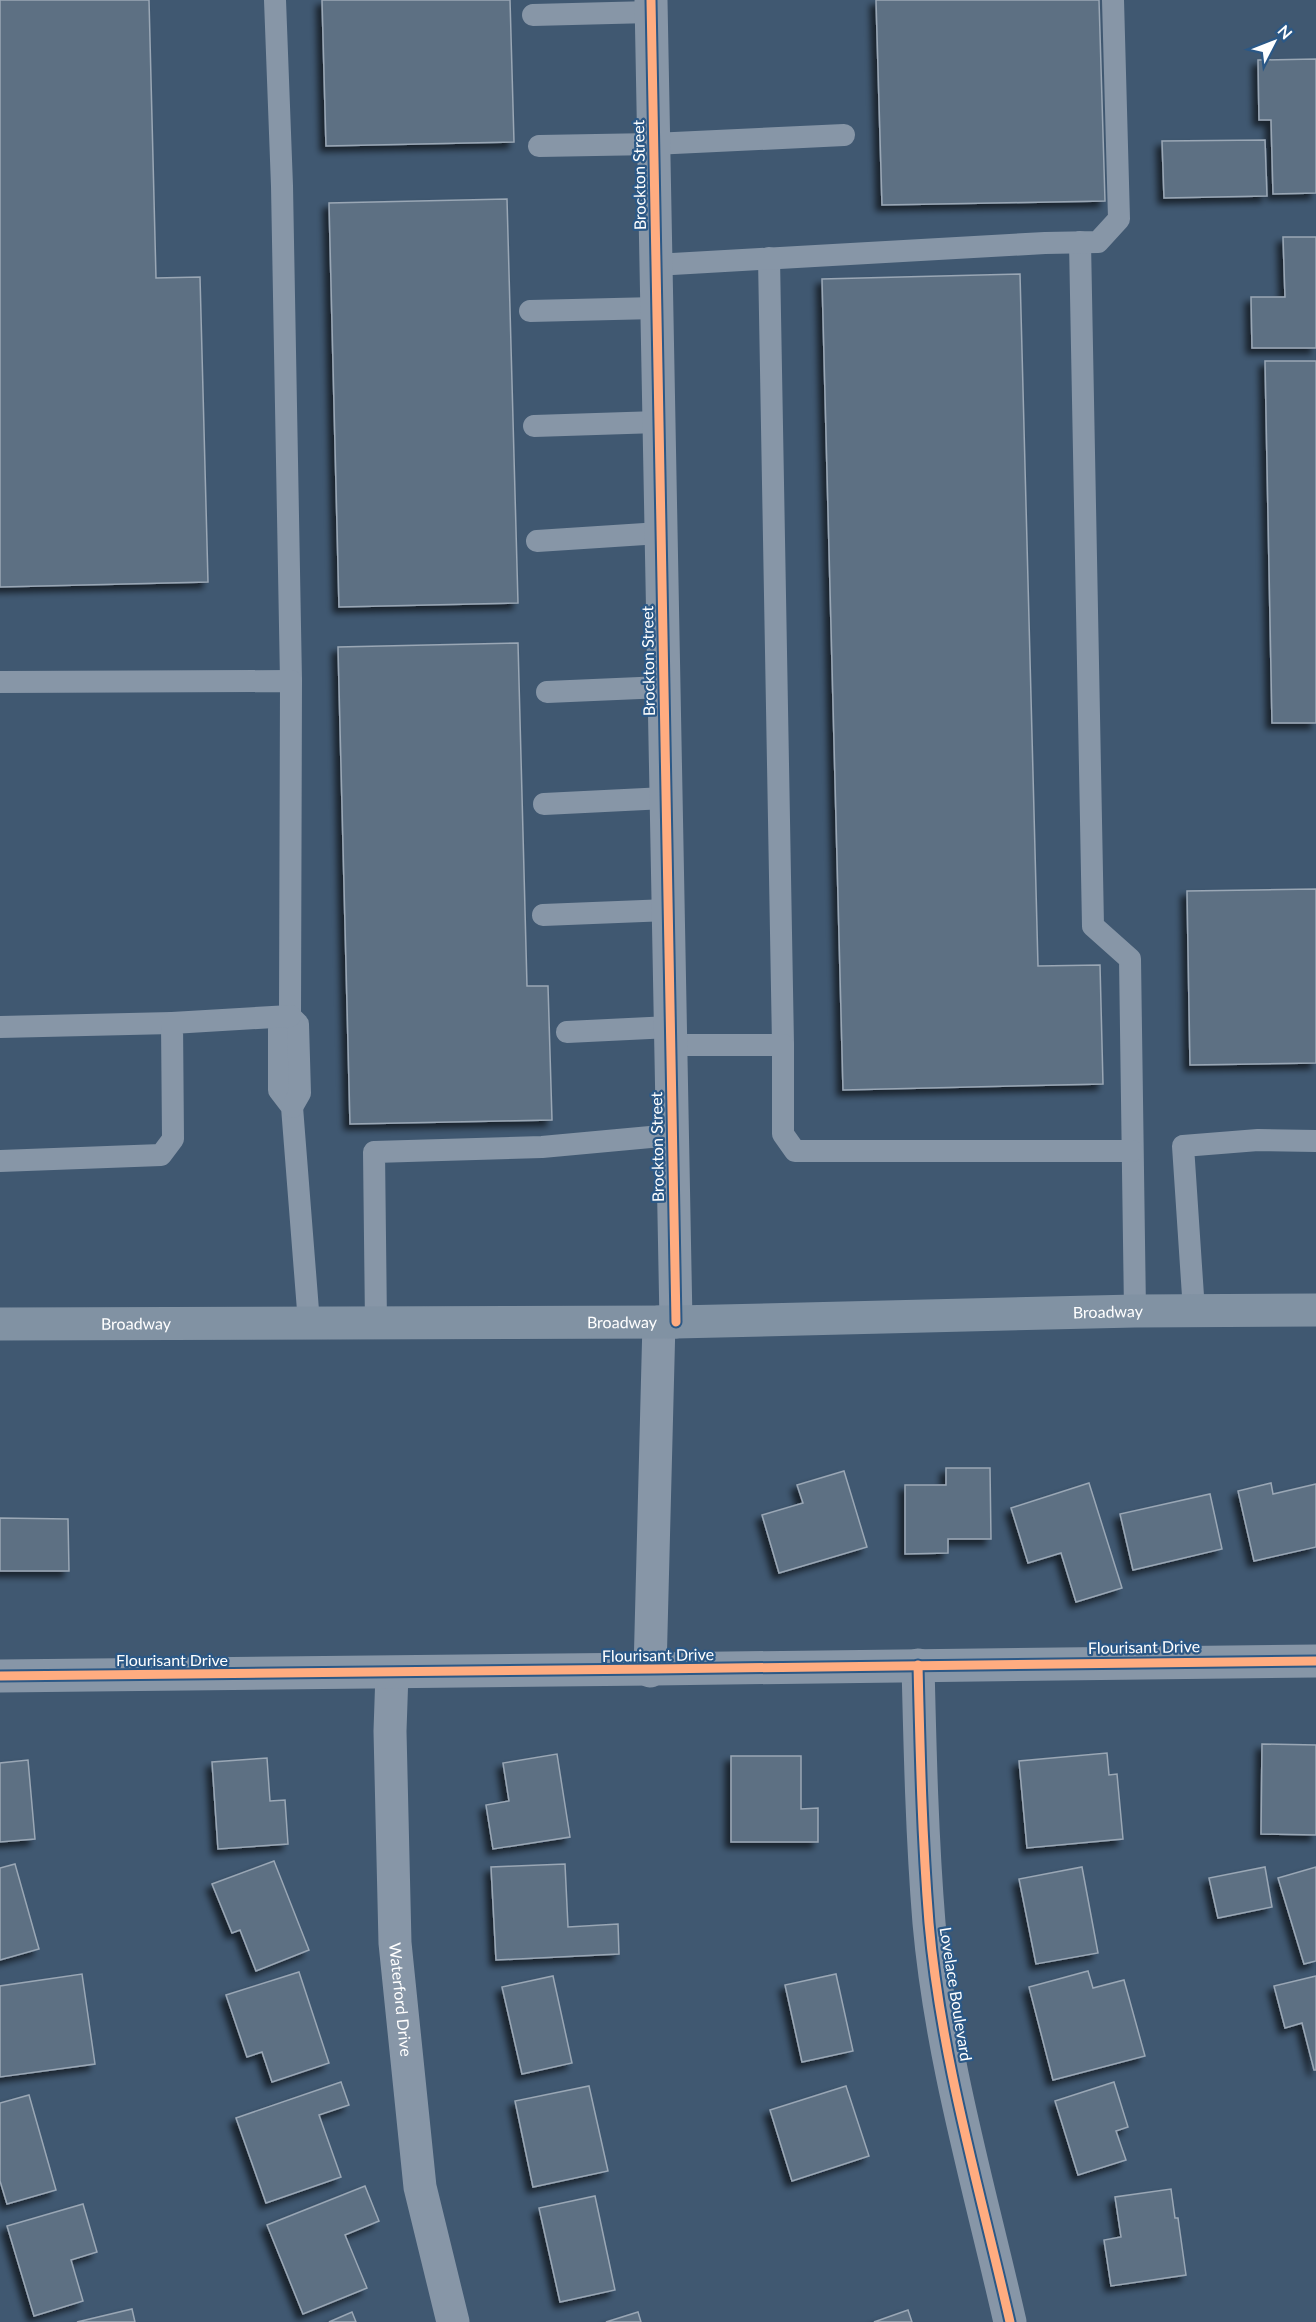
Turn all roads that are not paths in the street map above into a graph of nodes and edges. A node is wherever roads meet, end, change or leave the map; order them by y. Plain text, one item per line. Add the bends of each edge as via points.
1 (274, 0) edge
2 (1113, 0) edge
3 (651, 6) edge
4 (533, 15) dead end
5 (844, 135) dead end
6 (653, 144) junction
7 (539, 146) dead end
8 (1080, 242) junction
9 (769, 258) junction
10 (655, 265) junction
11 (656, 308) junction
12 (530, 311) dead end
13 (658, 422) junction
14 (534, 426) dead end
15 (660, 533) junction
16 (537, 541) dead end
17 (291, 681) junction
18 (0, 682) edge
19 (663, 687) junction
20 (547, 692) dead end
21 (665, 798) junction
22 (544, 804) dead end
23 (668, 910) junction
24 (543, 915) dead end
25 (290, 1016) junction
26 (172, 1023) junction
27 (0, 1027) edge
28 (567, 1032) dead end
29 (670, 1036) junction
30 (783, 1045) junction
31 (672, 1135) junction
32 (1316, 1141) edge
33 (1132, 1151) junction
34 (0, 1161) edge
35 (1316, 1310) edge
36 (1135, 1311) junction
37 (1194, 1311) junction
38 (667, 1322) junction
39 (309, 1323) junction
40 (376, 1323) junction
41 (0, 1324) edge
42 (1316, 1661) edge
43 (918, 1665) junction
44 (650, 1671) junction
45 (392, 1673) junction
46 (0, 1676) edge
47 (453, 2322) edge
48 (1010, 2322) edge

1 - 17 lane via 282,186
2 - 8 lane via 1119,219 1098,242
3 - 4 lane
3 - 6 street, Brockton Street
5 - 6 lane
6 - 7 lane
6 - 10 street, Brockton Street
8 - 9 lane
8 - 33 lane via 1094,926 1130,959
9 - 10 lane
9 - 30 lane
10 - 11 street, Brockton Street
11 - 12 lane
11 - 13 street, Brockton Street
13 - 14 lane
13 - 15 street, Brockton Street
15 - 16 lane
15 - 19 street, Brockton Street
17 - 18 lane
17 - 25 lane
19 - 20 lane
19 - 21 street, Brockton Street
21 - 22 lane
21 - 23 street, Brockton Street
23 - 24 lane
23 - 29 street, Brockton Street
25 - 26 lane
25 - 39 lane via 279,1029 279,1090 292,1107
26 - 27 lane
26 - 34 lane via 173,1138 162,1155
28 - 29 lane
29 - 30 lane
29 - 31 street, Brockton Street
30 - 33 lane via 783,1134 795,1151
31 - 38 street, Brockton Street
31 - 40 lane via 542,1147 374,1152
32 - 37 lane via 1258,1140 1183,1146
33 - 36 lane
35 - 37 main road, Broadway
36 - 37 main road, Broadway
36 - 38 main road, Broadway
38 - 40 main road, Broadway
38 - 44 street, Brockton Street
39 - 40 main road, Broadway
39 - 41 main road, Broadway
42 - 43 street, Flourisant Drive
43 - 44 street, Flourisant Drive
43 - 48 street, Lovelace Boulevard via 929,1924 948,2050
44 - 45 street, Flourisant Drive
45 - 46 street, Flourisant Drive
45 - 47 street, Waterford Drive via 395,1943 420,2187

